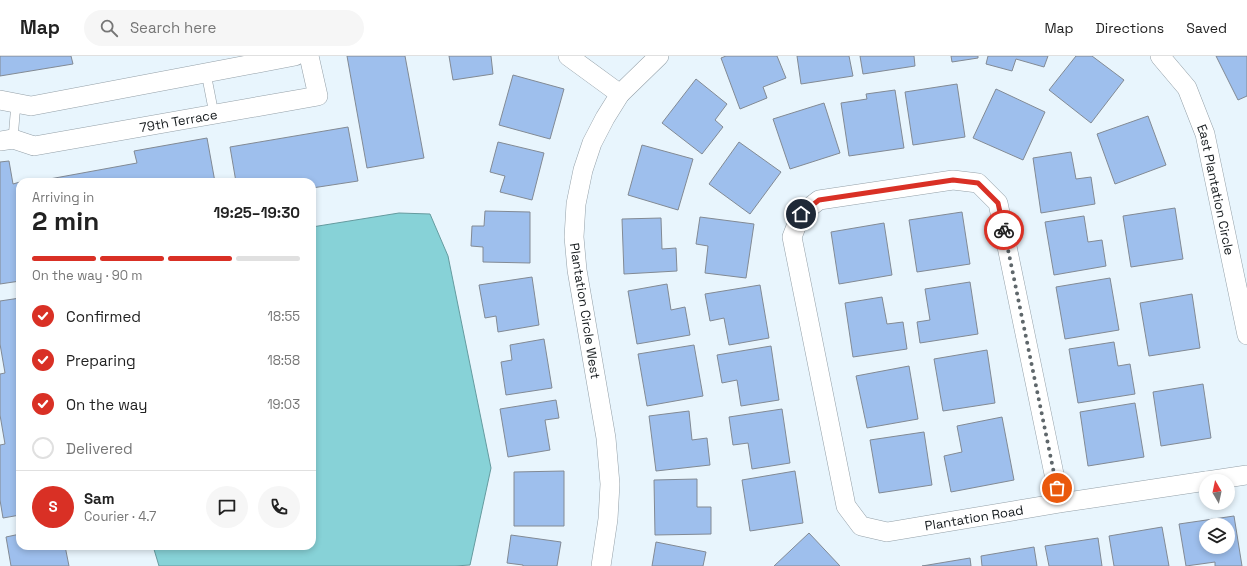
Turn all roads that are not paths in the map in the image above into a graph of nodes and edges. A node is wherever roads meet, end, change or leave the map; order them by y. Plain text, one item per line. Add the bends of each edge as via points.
1 (296, 56) edge
2 (309, 56) edge
3 (568, 56) edge
4 (659, 56) edge
5 (1160, 56) edge
6 (206, 73) junction
7 (620, 94) junction
8 (8, 102) edge
9 (214, 114) junction
10 (6, 140) edge
11 (1247, 335) edge
12 (1247, 475) edge
13 (1235, 477) edge
14 (1199, 482) edge
15 (1060, 503) junction
16 (602, 566) edge

1 - 6 street
2 - 9 street, 79th Terrace via 318,96
3 - 7 street
4 - 7 street, Plantation Circle West
5 - 11 street, East Plantation Circle via 1187,88 1205,134
6 - 8 street via 31,106
6 - 9 lane
7 - 16 street, Plantation Circle West via 592,143 583,170 576,204 574,237 609,469 608,519
8 - 10 lane
9 - 10 street, 79th Terrace via 34,146
12 - 13 street, Plantation Road
14 - 15 street, Plantation Road
15 - 15 street, Plantation Road via 998,203 978,183 953,180 819,200 801,214 792,237 846,506 861,526 887,532

